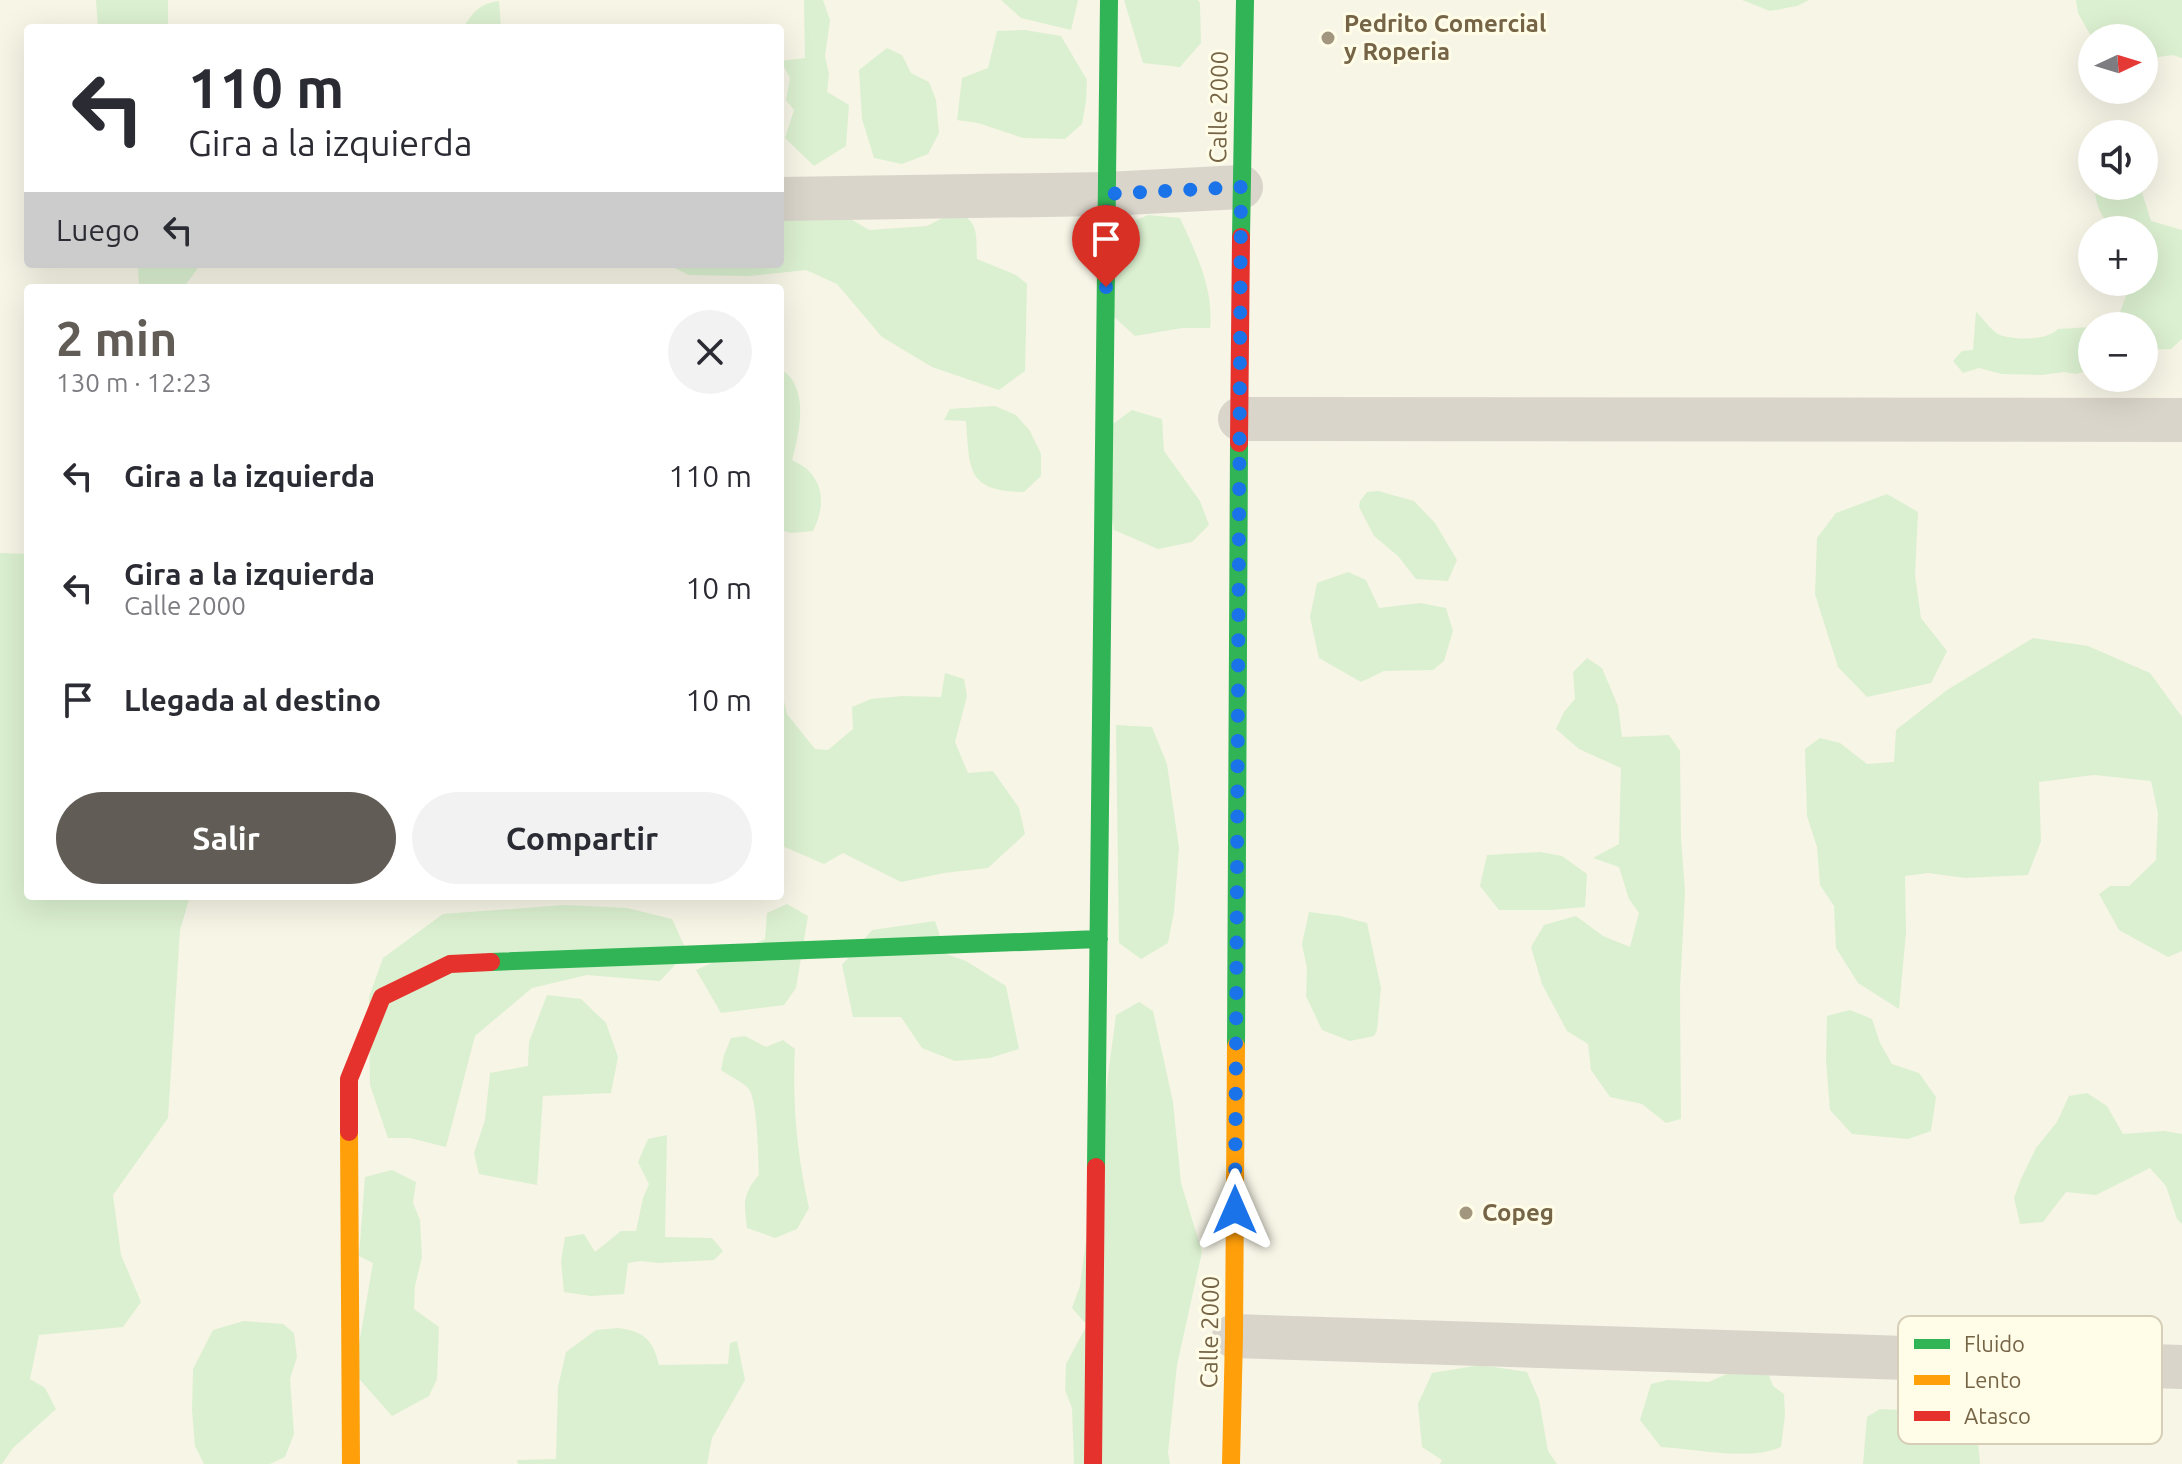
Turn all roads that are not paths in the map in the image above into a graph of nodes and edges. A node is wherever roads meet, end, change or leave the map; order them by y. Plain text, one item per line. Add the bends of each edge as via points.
1 (1109, 0) edge
2 (1245, 0) edge
3 (1241, 187) junction
4 (1107, 194) junction
5 (784, 199) edge
6 (1240, 419) junction
7 (2182, 420) edge
8 (1099, 939) junction
9 (1234, 1336) junction
10 (1898, 1358) edge
11 (2162, 1366) edge
12 (2182, 1367) edge
13 (351, 1464) edge
14 (1093, 1464) edge
15 (1231, 1464) edge

1 - 4 street
2 - 3 street, Calle 2000
3 - 4 street
3 - 6 street, Calle 2000
4 - 5 street
4 - 8 street
6 - 7 street
6 - 9 street, Calle 2000
8 - 13 street via 450,964 382,997 349,1079
8 - 14 street
9 - 10 street
9 - 15 street, Calle 2000
11 - 12 street

